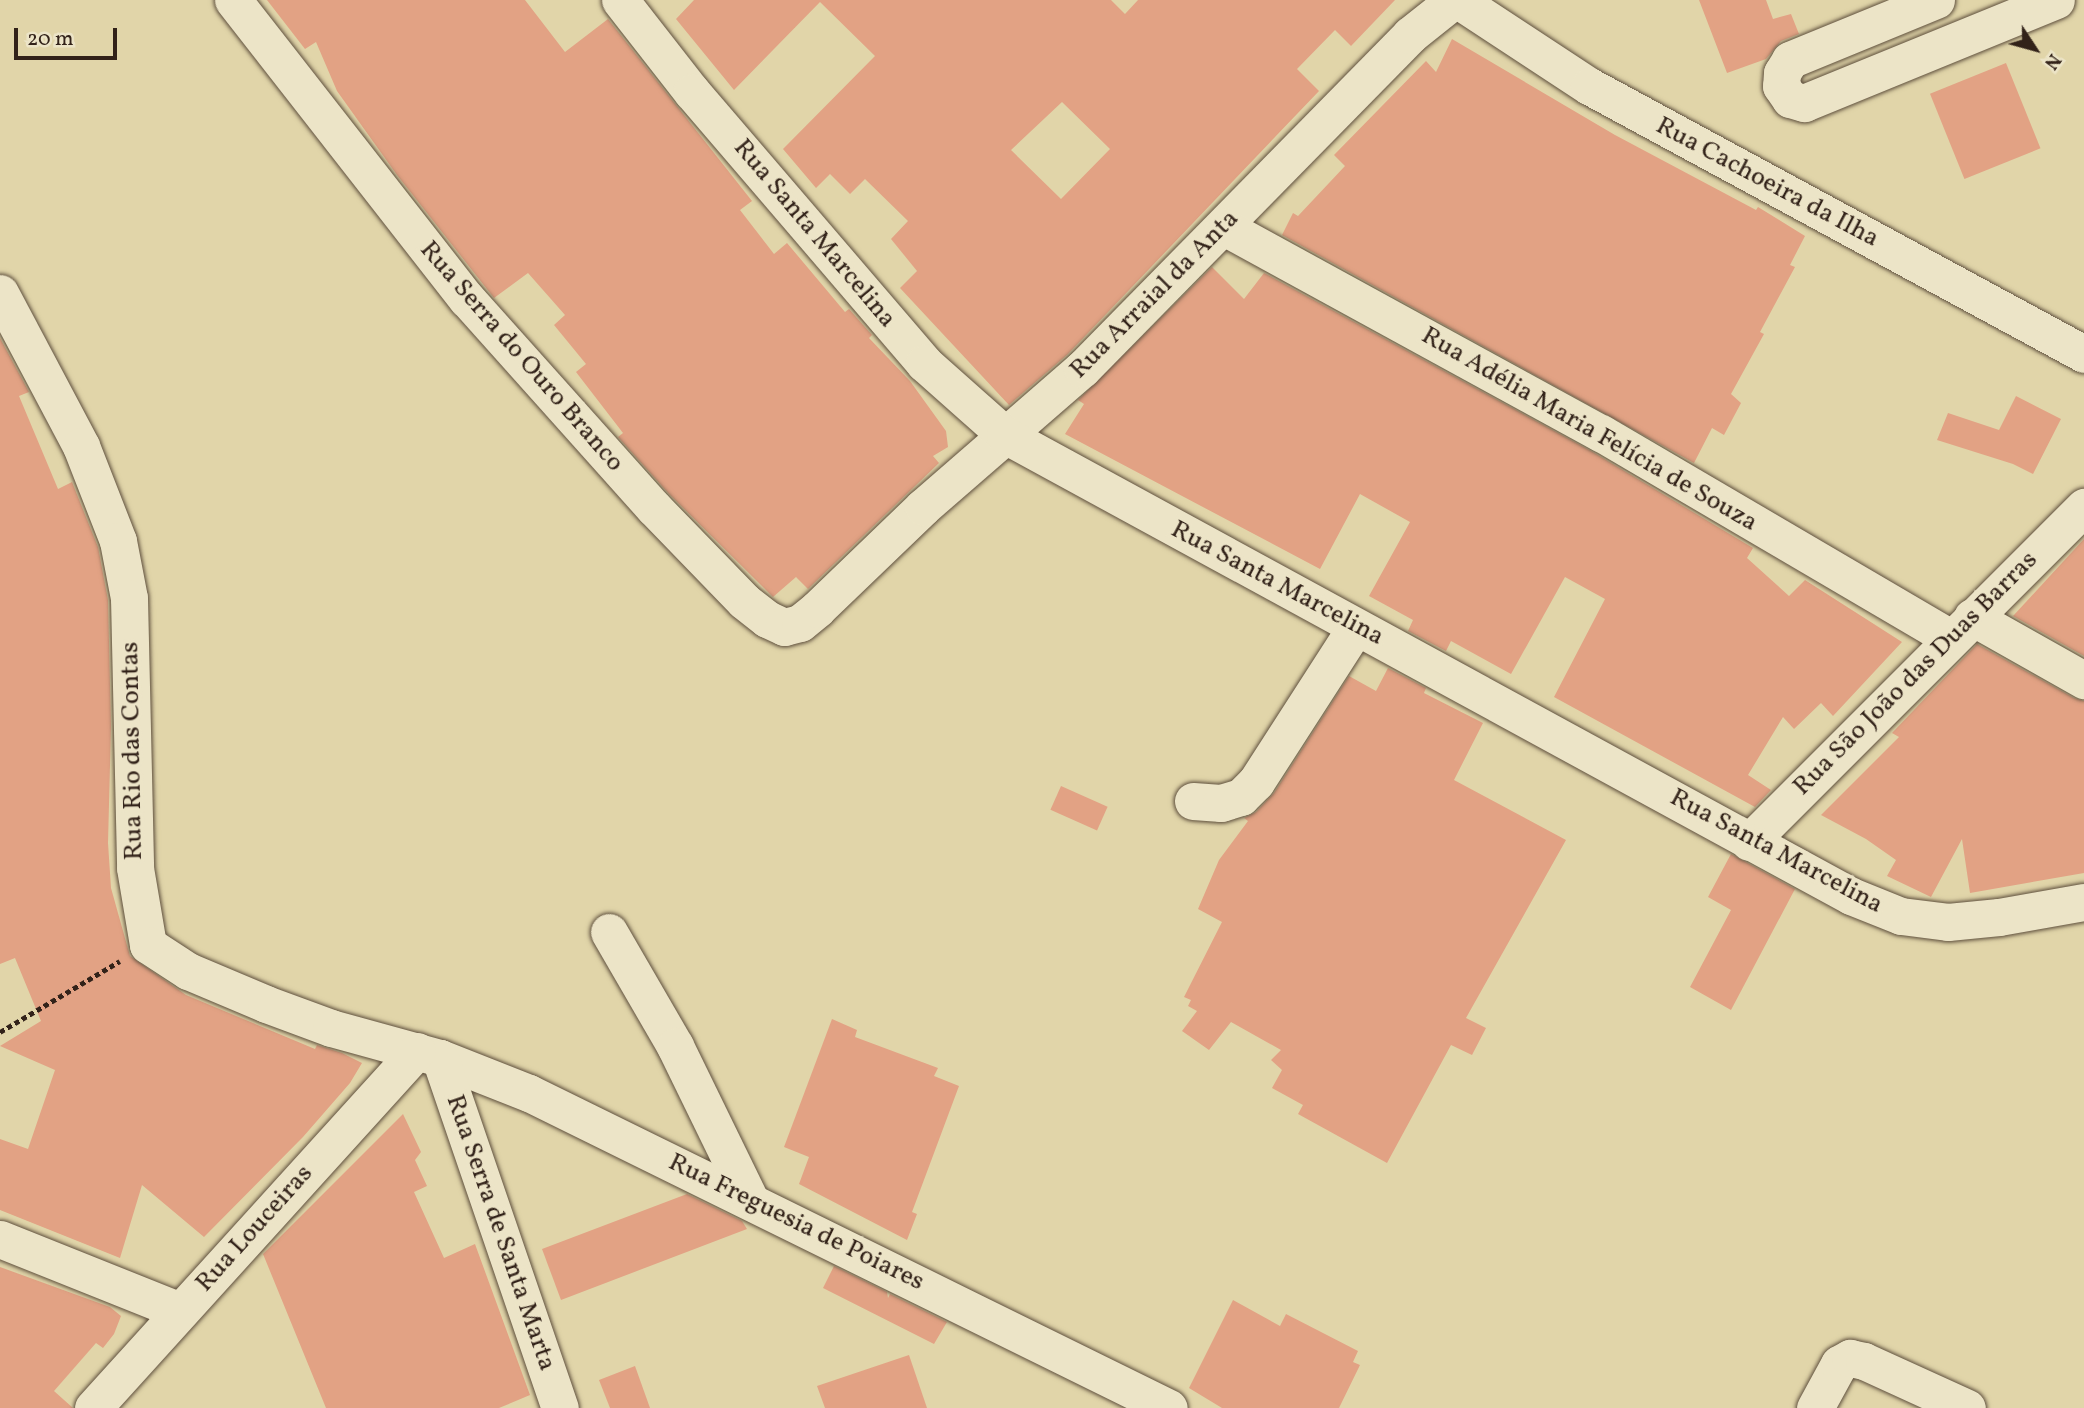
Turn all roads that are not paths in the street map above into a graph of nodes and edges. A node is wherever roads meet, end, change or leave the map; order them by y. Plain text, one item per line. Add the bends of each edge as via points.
1 (233, 0) edge
2 (620, 0) edge
3 (1456, 0) edge
4 (1936, 0) edge
5 (2056, 0) edge
6 (1224, 227) junction
7 (0, 293) edge
8 (2084, 354) edge
9 (1005, 435) junction
10 (2084, 508) edge
11 (847, 581) joint
12 (1356, 627) junction
13 (1961, 627) junction
14 (2084, 680) edge
15 (1193, 801) dead end
16 (1749, 842) junction
17 (2084, 902) edge
18 (609, 932) dead end
19 (428, 1054) junction
20 (750, 1200) junction
21 (0, 1239) edge
22 (180, 1311) junction
23 (1163, 1406) edge
24 (93, 1408) edge
25 (560, 1408) edge
26 (1815, 1408) edge
27 (1967, 1408) edge

1 - 11 street, Rua Serra do Ouro Branco via 467,299 645,499 744,601 784,627 800,623
2 - 9 street, Rua Santa Marcelina via 692,92 924,363
3 - 6 street, Rua Arraial da Anta via 1410,35
3 - 8 street, Rua Cachoeira da Ilha via 1589,86
4 - 5 street via 1790,60 1781,86 1790,99 1804,103
6 - 9 street, Rua Arraial da Anta via 1082,369
6 - 13 street, Rua Adélia Maria Felícia de Souza
7 - 19 street, Rua Rio das Contas via 81,446 118,541 129,598 133,825 148,945 188,971 266,1004 331,1028
9 - 11 street, Rua Arraial da Anta
9 - 12 street, Rua Santa Marcelina
10 - 13 street, Rua São João das Duas Barras
12 - 15 street via 1256,782 1241,797 1221,803
12 - 16 street, Rua Santa Marcelina
13 - 14 street, Rua Adélia Maria Felícia de Souza
13 - 16 street, Rua São João das Duas Barras
16 - 17 street, Rua Santa Marcelina via 1851,897 1901,916 1948,922
18 - 20 street via 675,1046
19 - 20 street, Rua Freguesia de Poiares via 540,1098
19 - 22 street, Rua Louceiras
19 - 25 street, Rua Serra de Santa Marta
20 - 23 street, Rua Freguesia de Poiares
21 - 22 street
22 - 24 street, Rua Louceiras
26 - 27 street via 1839,1364 1850,1358

